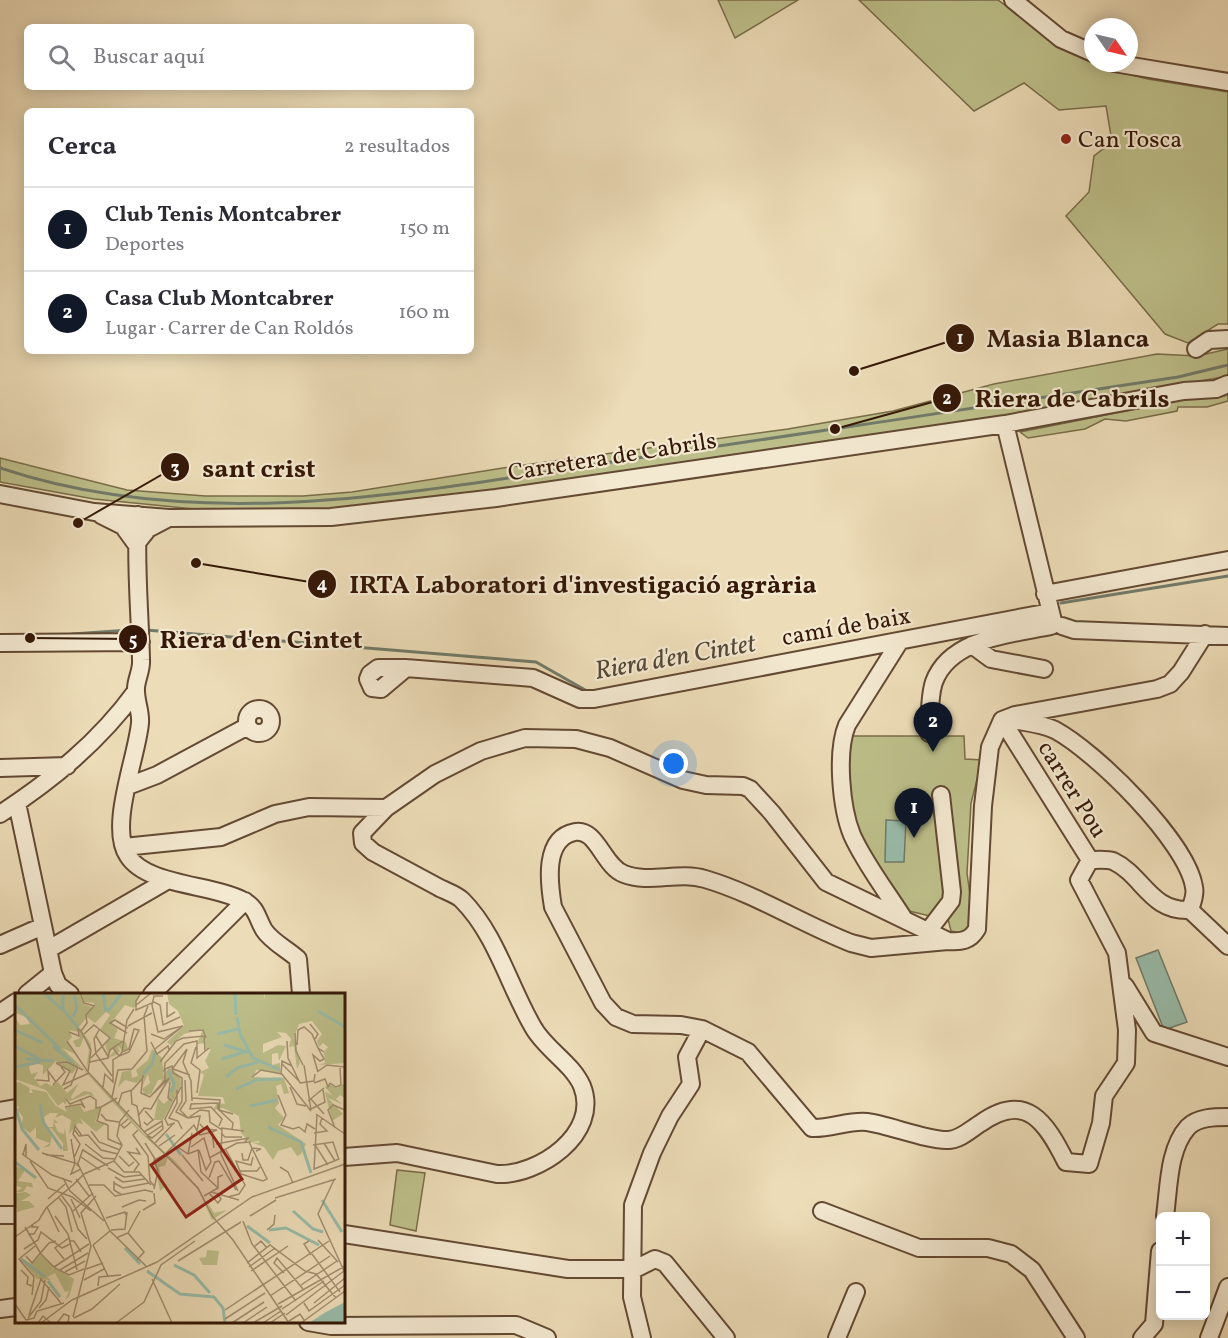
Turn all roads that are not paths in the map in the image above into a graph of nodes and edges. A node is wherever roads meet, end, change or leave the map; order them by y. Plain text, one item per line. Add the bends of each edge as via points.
1 (1012, 0) edge
2 (1084, 49) edge
3 (1138, 67) edge
4 (1228, 82) edge
5 (1228, 339) edge
6 (1196, 349) dead end
7 (1228, 384) edge
8 (1005, 424) junction
9 (0, 494) edge
10 (94, 512) junction
11 (138, 515) junction
12 (169, 518) junction
13 (136, 544) junction
14 (1228, 560) edge
15 (1045, 594) junction
16 (1054, 622) junction
17 (1205, 634) junction
18 (1228, 636) edge
19 (900, 640) junction
20 (141, 642) junction
21 (0, 643) edge
22 (972, 645) junction
23 (406, 668) dead end
24 (1044, 669) dead end
25 (136, 691) junction
26 (1008, 718) junction
27 (248, 726) dead end
28 (929, 733) dead end
29 (67, 766) junction
30 (0, 768) edge
31 (128, 786) junction
32 (940, 795) dead end
33 (17, 803) junction
34 (386, 808) junction
35 (0, 814) edge
36 (124, 847) junction
37 (1090, 860) junction
38 (168, 880) junction
39 (882, 884) junction
40 (246, 901) junction
41 (870, 904) junction
42 (1190, 910) junction
43 (904, 919) junction
44 (43, 926) junction
45 (929, 930) junction
46 (954, 942) junction
47 (0, 945) edge
48 (1228, 946) edge
49 (49, 949) junction
50 (54, 973) junction
51 (1120, 978) junction
52 (28, 993) edge
53 (69, 993) edge
54 (153, 993) edge
55 (302, 993) edge
56 (15, 1003) edge
57 (0, 1013) edge
58 (702, 1029) junction
59 (1228, 1057) edge
60 (15, 1108) edge
61 (0, 1111) edge
62 (1228, 1117) edge
63 (345, 1156) edge
64 (822, 1211) dead end
65 (1166, 1212) edge
66 (345, 1234) edge
67 (1160, 1266) edge
68 (634, 1269) junction
69 (1228, 1287) edge
70 (856, 1292) dead end
71 (15, 1306) edge
72 (0, 1309) edge
73 (314, 1323) edge
74 (521, 1331) edge
75 (548, 1338) edge
76 (642, 1338) edge
77 (726, 1338) edge
78 (837, 1338) edge
79 (1076, 1338) edge
80 (1142, 1338) edge
81 (1209, 1338) edge

1 - 2 street via 1061,39
3 - 4 street
5 - 6 street via 1209,340
7 - 8 street, Carretera de Cabrils
8 - 12 street, Carretera de Cabrils via 496,498 331,517
8 - 15 street
9 - 10 street, Carretera de Cabrils
10 - 11 street, Carretera de Cabrils
10 - 13 street via 123,526
11 - 12 street, Carretera de Cabrils
11 - 13 street
12 - 13 street via 148,529
13 - 20 street
14 - 15 street
15 - 16 street
16 - 17 street, camí de baix via 1074,630
16 - 19 street, camí de baix
16 - 22 street
17 - 18 street, camí de baix
17 - 26 street via 1170,684
19 - 23 street, camí de baix via 594,699 580,699 533,678
19 - 39 street via 842,737 842,788 852,834
20 - 21 street
20 - 25 street via 142,664
22 - 24 street via 991,659
22 - 28 street via 952,656 934,682
25 - 29 street via 118,716
25 - 31 street via 140,722
26 - 37 street, carrer Pou
26 - 42 street via 1053,729 1076,743 1145,808 1185,861 1195,888
26 - 46 street via 990,747 982,806 977,929 969,939
27 - 31 street via 157,775
29 - 30 street
29 - 33 street
31 - 36 street via 122,822
32 - 45 street via 952,892 951,901
33 - 35 street
33 - 44 street
34 - 36 street via 309,807 275,814 221,837
34 - 41 street via 435,774 481,752 525,738 576,739 610,747 683,780 750,789 826,882
34 - 63 street via 363,833 363,843 461,899 491,940 534,1029 581,1085 584,1114 577,1132 564,1148 513,1175 397,1153
36 - 38 street via 128,857 145,871
37 - 42 street, carrer Pou via 1112,861 1161,903
37 - 51 street via 1079,880 1117,953
38 - 40 street via 215,889
38 - 49 street
39 - 41 street
39 - 43 street
40 - 54 street
40 - 55 street via 257,911 265,932 298,959
41 - 43 street
42 - 48 street
43 - 45 street
44 - 47 street
44 - 49 street
45 - 46 street
46 - 58 street via 871,948 851,943 702,878 635,878 623,874 608,863 586,832 576,831 559,840 551,860 553,907 603,1003 616,1017 633,1024
49 - 50 street
50 - 52 street
50 - 53 street via 58,985
51 - 58 street via 1127,1030 1125,1063 1104,1096 1089,1164 1066,1162 1045,1125 1029,1112 1013,1108 995,1113 967,1133 948,1140 865,1122 812,1128 747,1053
51 - 59 street via 1154,1033
56 - 57 street
58 - 68 street via 687,1057 691,1084 661,1134 633,1205
60 - 61 street
62 - 65 street via 1207,1117 1189,1126 1175,1150
64 - 79 street via 919,1248 988,1248 1011,1254 1032,1270
66 - 68 street via 568,1269
67 - 80 street via 1154,1324
68 - 76 street via 633,1296
68 - 77 street via 655,1259 665,1263
69 - 81 street
70 - 78 street
71 - 72 street
73 - 74 street
74 - 75 street

